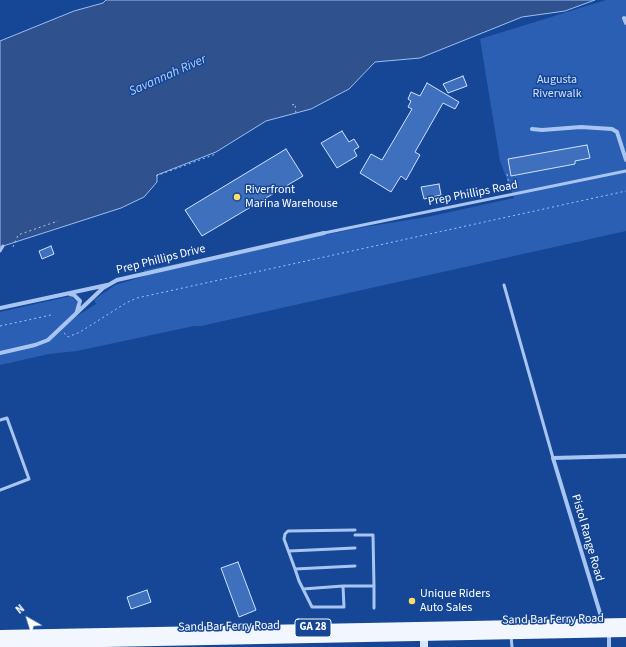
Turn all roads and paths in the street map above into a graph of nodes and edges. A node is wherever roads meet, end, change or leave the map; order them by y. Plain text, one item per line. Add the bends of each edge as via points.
1 (624, 18) dead end
2 (626, 23) edge
3 (292, 105) dead end
4 (296, 114) dead end
5 (532, 129) dead end
6 (216, 154) dead end
7 (626, 160) edge
8 (626, 171) edge
9 (507, 174) dead end
10 (156, 176) dead end
11 (626, 191) edge
12 (512, 196) junction
13 (58, 221) dead end
14 (324, 233) joint
15 (3, 246) dead end
16 (13, 247) dead end
17 (0, 251) edge
18 (109, 284) junction
19 (504, 286) dead end
20 (65, 294) junction
21 (0, 308) edge
22 (77, 312) junction
23 (51, 315) dead end
24 (0, 326) edge
25 (59, 330) junction
26 (0, 353) edge
27 (0, 420) edge
28 (626, 456) edge
29 (553, 458) junction
30 (0, 490) edge
31 (355, 530) dead end
32 (355, 535) dead end
33 (355, 548) dead end
34 (289, 551) junction
35 (355, 566) dead end
36 (295, 569) junction
37 (343, 586) junction
38 (374, 586) junction
39 (303, 588) junction
40 (374, 608) dead end
41 (626, 623) edge
42 (357, 627) junction
43 (606, 628) junction
44 (424, 631) junction
45 (80, 632) junction
46 (626, 632) edge
47 (511, 634) junction
48 (0, 635) edge
49 (358, 638) junction
50 (22, 642) edge
51 (0, 644) edge
52 (79, 645) edge
53 (424, 647) edge
54 (512, 647) edge
55 (609, 647) edge

1 - 2 street
3 - 4 path via 295,104
5 - 7 street via 612,129 617,132
6 - 10 path
8 - 12 lane, Prep Phillips Road
9 - 12 path
11 - 25 path via 136,298 68,337
12 - 14 lane, Prep Phillips Road
13 - 16 path via 18,235
14 - 18 street, Prep Phillips Drive via 127,277
15 - 17 lane
18 - 20 street
18 - 22 street, Prep Phillips Drive
19 - 29 lane
20 - 21 street
20 - 22 street via 78,298
22 - 25 street, Prep Phillips Drive
23 - 24 path
25 - 26 street, Prep Phillips Drive via 39,343
27 - 30 lane via 7,418 29,479
28 - 29 street
29 - 43 street, Pistol Range Road
31 - 34 lane via 288,531 284,539
32 - 38 lane via 373,535
33 - 34 lane
34 - 36 lane
35 - 36 lane
36 - 39 lane
37 - 38 lane
37 - 39 lane
37 - 39 lane via 344,607 312,607
38 - 40 lane
41 - 43 main road, Sand Bar Ferry Road / GA 28
42 - 44 main road, Sand Bar Ferry Road / GA 28
42 - 45 main road, Sand Bar Ferry Road / GA 28
42 - 49 lane
43 - 44 main road, Sand Bar Ferry Road / GA 28
43 - 46 main road, Sand Bar Ferry Road / GA 28
43 - 47 main road, Sand Bar Ferry Road / GA 28
43 - 55 street, Pistol Range Road
44 - 47 main road, Sand Bar Ferry Road / GA 28
44 - 49 main road, Sand Bar Ferry Road / GA 28
44 - 53 street
45 - 50 main road, Sand Bar Ferry Road / GA 28
45 - 52 lane
47 - 54 lane
48 - 50 main road, Sand Bar Ferry Road / GA 28
49 - 52 main road, Sand Bar Ferry Road / GA 28
50 - 51 main road, Sand Bar Ferry Road / GA 28
50 - 52 main road, Sand Bar Ferry Road / GA 28

